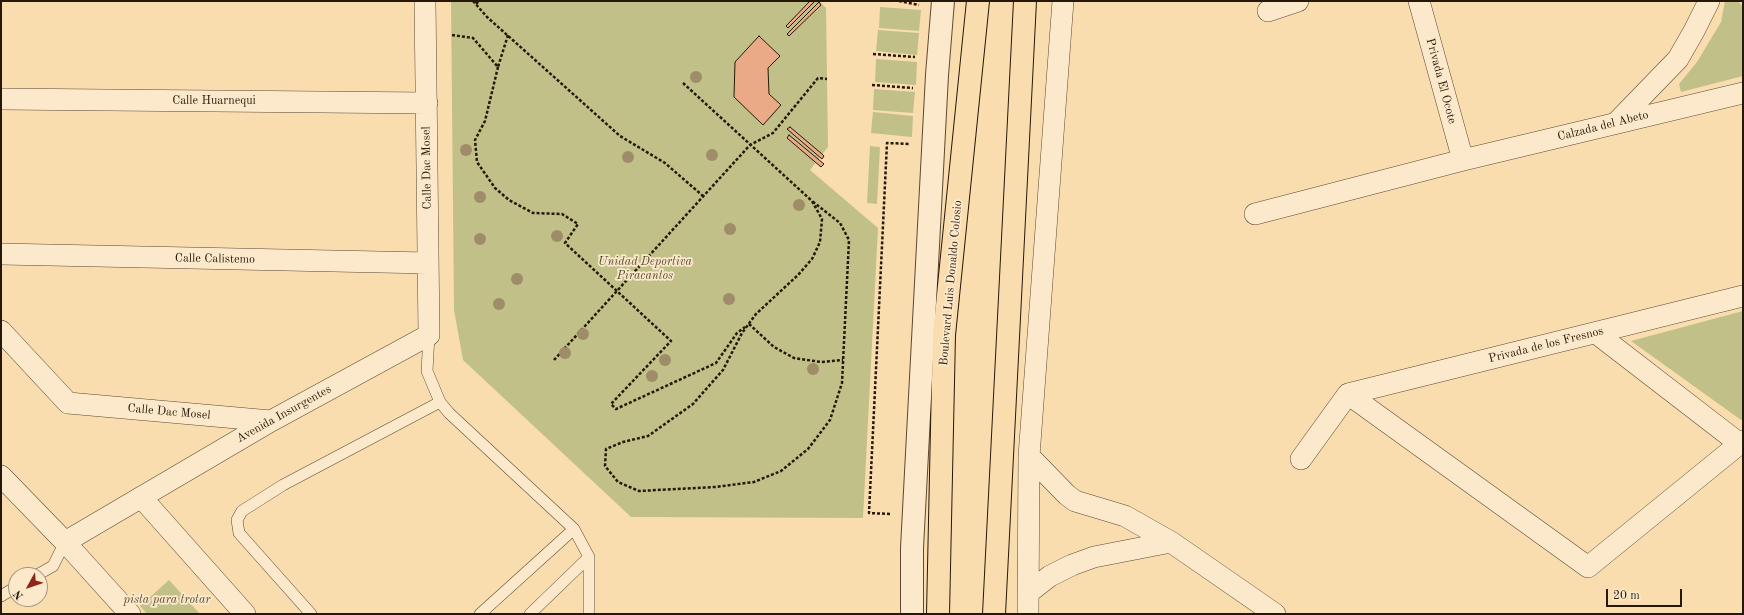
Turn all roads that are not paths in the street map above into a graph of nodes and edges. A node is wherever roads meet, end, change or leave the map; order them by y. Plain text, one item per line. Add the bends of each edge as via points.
1 (425, 1) edge
2 (943, 1) edge
3 (978, 1) edge
4 (1025, 1) edge
5 (1063, 1) edge
6 (1298, 1) edge
7 (1420, 1) edge
8 (1709, 1) edge
9 (1268, 12) dead end
10 (1743, 93) edge
11 (1, 99) edge
12 (427, 103) junction
13 (1616, 123) junction
14 (1463, 160) junction
15 (1255, 214) dead end
16 (1, 254) edge
17 (428, 263) junction
18 (1743, 296) edge
19 (1, 331) edge
20 (1596, 333) junction
21 (429, 335) junction
22 (1348, 394) junction
23 (440, 402) junction
24 (271, 420) junction
25 (1742, 442) edge
26 (1029, 456) junction
27 (1301, 459) dead end
28 (1, 476) edge
29 (141, 497) junction
30 (574, 529) junction
31 (65, 542) junction
32 (1171, 542) junction
33 (589, 557) junction
34 (48, 569) edge
35 (1028, 593) junction
36 (130, 614) edge
37 (245, 614) edge
38 (311, 614) edge
39 (480, 614) edge
40 (530, 614) edge
41 (589, 614) edge
42 (912, 614) edge
43 (938, 614) edge
44 (994, 614) edge
45 (1028, 614) edge
46 (1275, 614) edge

1 - 12 street, Calle Dac Mosel
2 - 42 street via 913,532
3 - 43 main road, Boulevard Luis Donaldo Colosio via 944,335
4 - 44 main road
5 - 26 street
6 - 9 street
7 - 14 street, Privada El Ocote
8 - 13 street via 1678,59
10 - 13 street, Calzada del Abeto
11 - 12 street, Calle Huarnequi
12 - 17 street, Calle Dac Mosel
13 - 14 street, Calzada del Abeto
14 - 15 street, Calzada del Abeto
16 - 17 street, Calle Calistemo
17 - 21 street, Calle Dac Mosel
18 - 20 street, Privada de los Fresnos
19 - 24 street, Calle Dac Mosel via 68,403
20 - 22 street, Privada de los Fresnos
20 - 25 street
21 - 23 lane via 427,371
21 - 24 street, Avenida Insurgentes
22 - 25 street via 1588,566
22 - 27 street
23 - 30 lane
23 - 38 lane via 283,485 242,511 237,520 239,533
24 - 29 street, Avenida Insurgentes
26 - 32 street via 1066,495 1125,516
26 - 35 street
28 - 31 street
29 - 31 street, Avenida Insurgentes
29 - 37 street
30 - 33 lane
30 - 39 lane
31 - 34 lane via 53,566
31 - 36 street
32 - 35 street via 1094,557 1050,576
32 - 46 street
33 - 40 lane
33 - 41 lane
35 - 45 street

